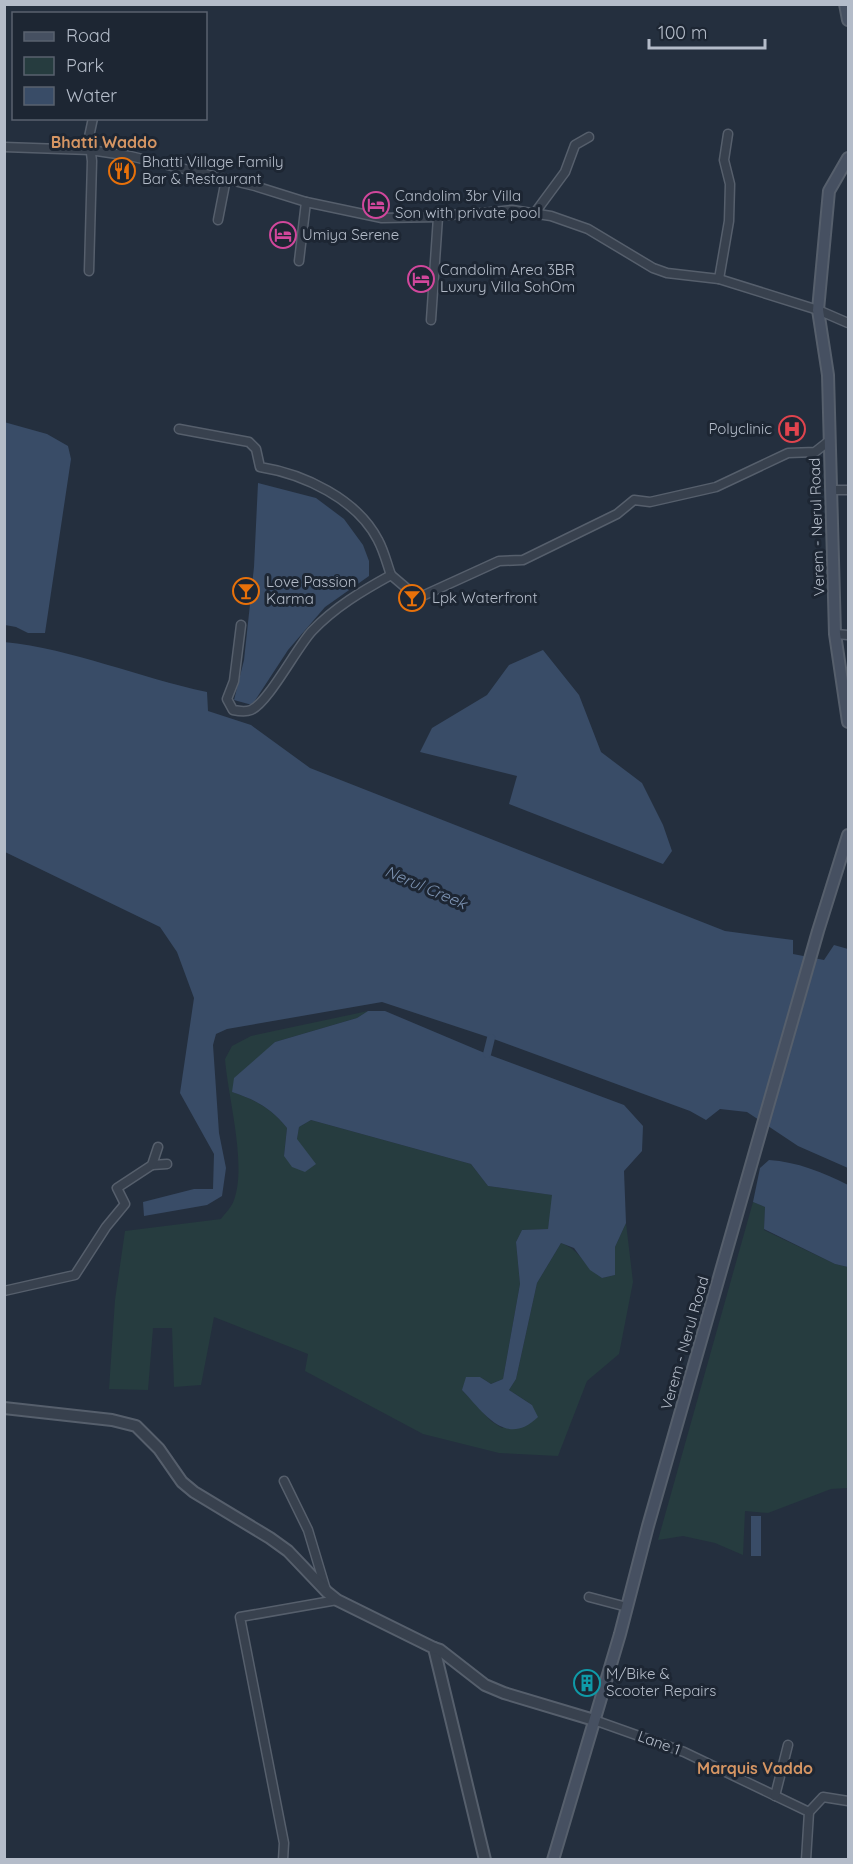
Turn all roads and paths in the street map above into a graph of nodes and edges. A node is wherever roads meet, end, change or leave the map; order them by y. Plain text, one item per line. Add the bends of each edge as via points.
1 (845, 4) edge
2 (849, 20) edge
3 (93, 120) edge
4 (728, 134) dead end
5 (589, 137) dead end
6 (4, 147) edge
7 (90, 150) junction
8 (849, 158) edge
9 (226, 179) junction
10 (306, 202) junction
11 (534, 214) junction
12 (438, 218) junction
13 (218, 220) dead end
14 (300, 261) dead end
15 (89, 271) dead end
16 (719, 279) junction
17 (818, 310) junction
18 (431, 320) dead end
19 (849, 323) edge
20 (179, 429) dead end
21 (829, 441) junction
22 (831, 490) junction
23 (849, 490) edge
24 (390, 575) junction
25 (241, 625) dead end
26 (835, 634) junction
27 (849, 635) edge
28 (849, 722) edge
29 (849, 835) edge
30 (158, 1147) dead end
31 (167, 1164) dead end
32 (152, 1166) junction
33 (4, 1291) edge
34 (4, 1407) edge
35 (284, 1481) dead end
36 (327, 1592) junction
37 (589, 1597) dead end
38 (337, 1600) junction
39 (627, 1607) junction
40 (434, 1648) junction
41 (594, 1720) junction
42 (788, 1745) dead end
43 (775, 1796) junction
44 (849, 1801) edge
45 (808, 1812) junction
46 (283, 1860) edge
47 (485, 1860) edge
48 (553, 1860) edge
49 (806, 1860) edge

1 - 2 main road
3 - 7 street
4 - 16 street via 724,160 730,184 729,221
5 - 11 street via 575,145 565,172
6 - 7 street
7 - 9 street
7 - 15 street
8 - 17 main road, Verem - Nerul Road via 829,190
9 - 10 street
9 - 13 street
10 - 12 street via 382,218
10 - 14 street
11 - 12 street via 512,210
11 - 16 street via 588,229 667,273
12 - 18 street
16 - 17 street
17 - 19 street
17 - 21 main road, Verem - Nerul Road via 828,375
20 - 24 street via 249,442 256,449 260,467 284,471 342,499 378,540
21 - 22 main road, Verem - Nerul Road
21 - 24 street via 815,452 788,453 716,487 650,502 634,500 617,514 523,560 499,561 418,598
22 - 23 street
22 - 26 main road, Verem - Nerul Road
24 - 25 street via 346,601 311,632 274,685 248,711 233,710 227,699 234,681
26 - 27 street
26 - 28 main road, Verem - Nerul Road
29 - 39 main road, Verem - Nerul Road
30 - 32 street
31 - 32 street
32 - 33 street via 117,1188 125,1204 75,1275
34 - 36 street via 136,1426 159,1449 182,1482 288,1551
35 - 36 street via 308,1530
36 - 38 street
37 - 39 street
38 - 40 street
38 - 46 street via 240,1617 284,1843
39 - 41 main road, Verem - Nerul Road
40 - 41 street via 485,1685
40 - 47 street
41 - 43 street, Lane 1 via 684,1752
41 - 48 main road, Verem - Nerul Road
42 - 43 street
43 - 45 street, Lane 1
44 - 45 street via 824,1797
45 - 49 street

